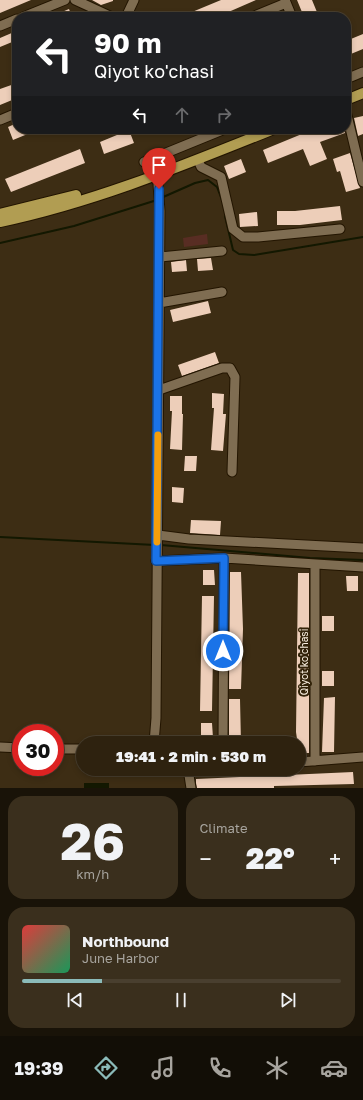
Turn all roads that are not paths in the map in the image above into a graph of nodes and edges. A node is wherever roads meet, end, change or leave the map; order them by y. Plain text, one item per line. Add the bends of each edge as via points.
1 (65, 0) edge
2 (76, 0) edge
3 (134, 0) edge
4 (286, 2) edge
5 (35, 12) edge
6 (101, 12) edge
7 (128, 12) edge
8 (263, 12) edge
9 (290, 12) edge
10 (12, 22) edge
11 (0, 26) edge
12 (363, 72) edge
13 (351, 77) edge
14 (363, 86) edge
15 (351, 90) edge
16 (363, 93) edge
17 (351, 98) edge
18 (12, 115) edge
19 (0, 120) edge
20 (351, 132) edge
21 (213, 134) edge
22 (247, 134) edge
23 (262, 134) edge
24 (198, 160) junction
25 (144, 162) dead end
26 (157, 174) junction
27 (363, 182) edge
28 (0, 214) edge
29 (0, 222) edge
30 (340, 229) dead end
31 (222, 251) dead end
32 (160, 257) junction
33 (222, 292) dead end
34 (159, 303) junction
35 (159, 390) junction
36 (232, 472) dead end
37 (158, 534) junction
38 (363, 548) edge
39 (224, 558) junction
40 (156, 561) junction
41 (315, 564) junction
42 (363, 567) edge
43 (155, 736) edge
44 (223, 736) edge
45 (0, 747) edge
46 (12, 748) edge
47 (64, 749) edge
48 (76, 750) edge
49 (363, 757) edge
50 (315, 761) junction
51 (306, 762) edge
52 (189, 776) edge
53 (191, 788) edge

1 - 5 street
2 - 6 street
3 - 7 street
4 - 8 street
4 - 9 street
10 - 11 street
12 - 13 street
14 - 15 main road
16 - 17 main road
18 - 19 street
20 - 27 street
21 - 25 street
22 - 26 main road
23 - 24 main road
24 - 26 main road
24 - 30 street via 201,167 221,177 233,229 243,237
26 - 28 main road
26 - 29 main road via 69,205
26 - 32 street
31 - 32 street
32 - 34 street
33 - 34 street
34 - 35 street
35 - 36 street via 222,368 230,368 235,378
35 - 37 street
37 - 38 street via 189,539
37 - 40 street
39 - 40 street
39 - 41 street
39 - 44 street
40 - 43 street
41 - 42 street
41 - 50 street, Qiyot ko'chasi
45 - 46 street
47 - 48 street
49 - 50 street
50 - 51 street
52 - 53 street

